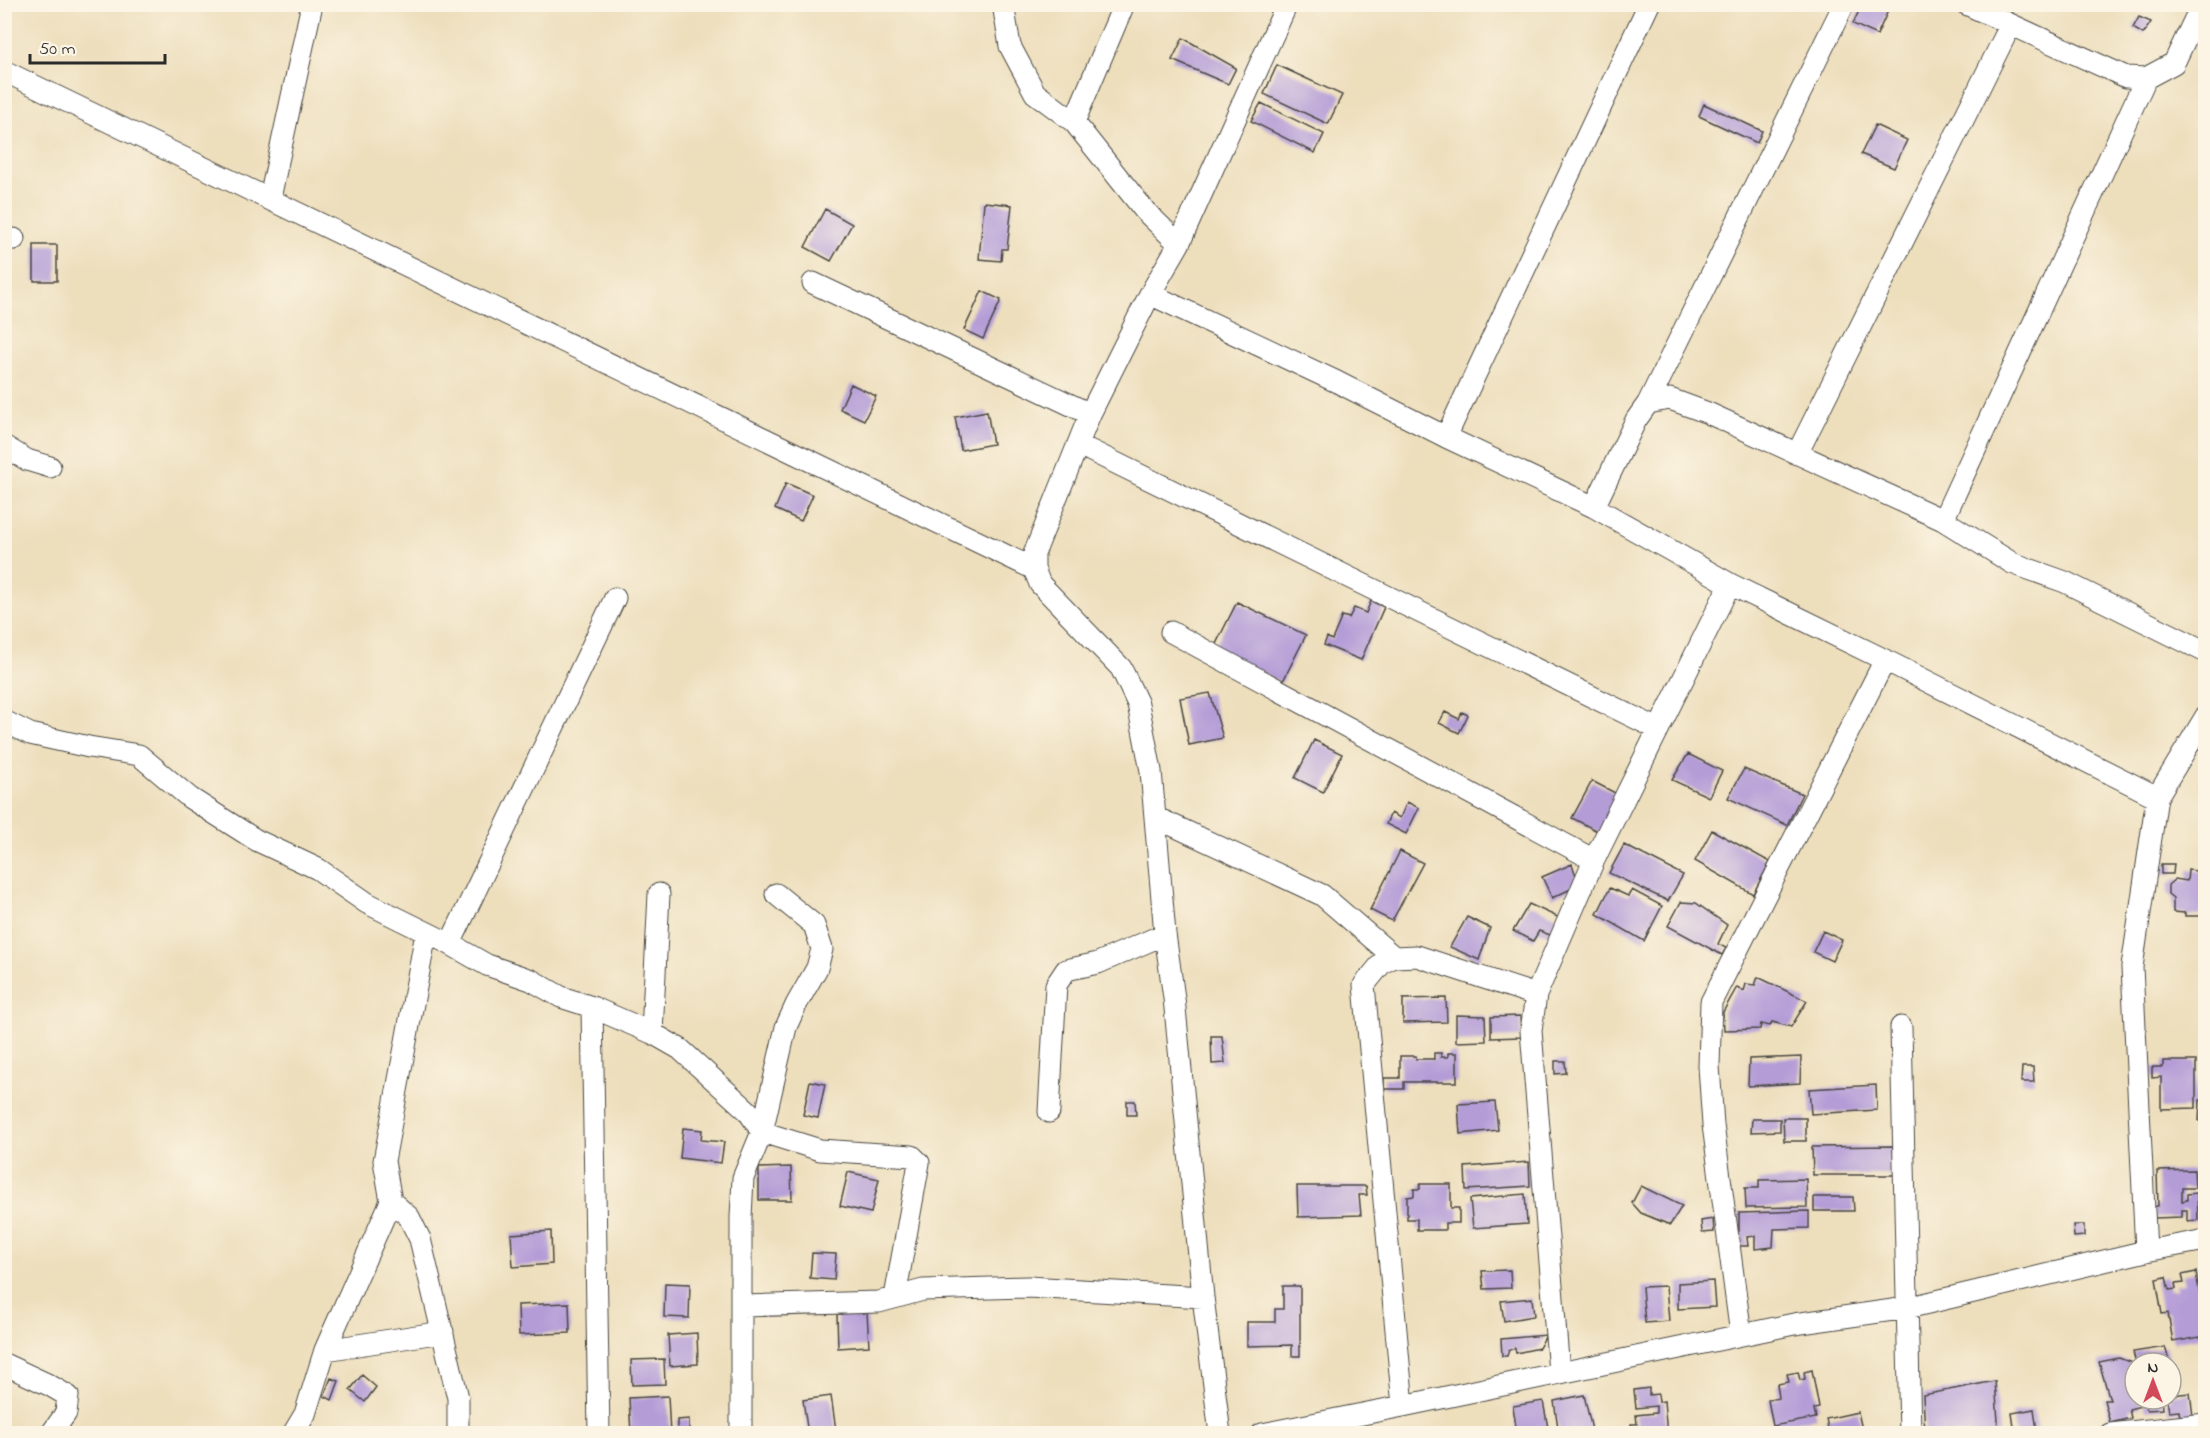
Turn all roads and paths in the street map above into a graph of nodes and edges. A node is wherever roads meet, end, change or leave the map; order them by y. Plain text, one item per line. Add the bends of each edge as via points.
1 (312, 4) edge
2 (1003, 4) edge
3 (1124, 4) edge
4 (1287, 4) edge
5 (1650, 4) edge
6 (1844, 4) edge
7 (1966, 4) edge
8 (2202, 4) edge
9 (2010, 26) junction
10 (4, 71) edge
11 (2146, 78) junction
12 (1074, 122) junction
13 (270, 198) junction
14 (1179, 244) junction
15 (813, 283) dead end
16 (1150, 294) junction
17 (1648, 404) junction
18 (1090, 414) junction
19 (1446, 437) junction
20 (1079, 445) junction
21 (4, 447) edge
22 (1797, 454) junction
23 (50, 467) dead end
24 (1594, 507) junction
25 (1943, 520) junction
26 (1034, 569) junction
27 (1730, 584) junction
28 (615, 598) dead end
29 (1171, 632) dead end
30 (2205, 652) edge
31 (1885, 660) junction
32 (2205, 716) edge
33 (4, 721) edge
34 (1658, 729) junction
35 (2157, 797) junction
36 (1155, 817) junction
37 (1594, 860) junction
38 (659, 894) dead end
39 (776, 894) dead end
40 (426, 933) junction
41 (1165, 934) junction
42 (450, 944) junction
43 (1394, 957) junction
44 (1536, 995) junction
45 (592, 1007) junction
46 (1901, 1028) dead end
47 (652, 1034) junction
48 (1048, 1112) dead end
49 (762, 1132) junction
50 (391, 1201) junction
51 (2205, 1240) edge
52 (2146, 1251) junction
53 (896, 1298) junction
54 (1203, 1298) junction
55 (742, 1306) junction
56 (1907, 1308) junction
57 (443, 1332) junction
58 (1741, 1335) junction
59 (325, 1350) junction
60 (4, 1364) edge
61 (1559, 1372) junction
62 (1403, 1406) junction
63 (2205, 1424) edge
64 (51, 1434) edge
65 (293, 1434) edge
66 (458, 1434) edge
67 (599, 1434) edge
68 (741, 1434) edge
69 (1220, 1434) edge
70 (1262, 1434) edge
71 (1910, 1434) edge
72 (2110, 1434) edge

1 - 13 street
2 - 12 street via 1010,46 1035,93
3 - 12 street
4 - 14 street
5 - 19 street
6 - 17 street
7 - 9 street
8 - 11 street via 2174,63
9 - 11 street via 2126,77
9 - 22 street
10 - 13 street
11 - 25 street
12 - 14 street via 1145,211
13 - 26 street
14 - 16 street
15 - 18 street
16 - 18 street
16 - 19 street
17 - 22 street via 1670,399
17 - 24 street via 1636,420
18 - 20 street
19 - 24 street
20 - 26 street via 1034,554
20 - 34 street
21 - 23 street
22 - 25 street
24 - 27 street
25 - 30 street via 2012,563 2065,582
26 - 36 street via 1040,585 1121,668 1138,704
27 - 31 street
27 - 34 street
28 - 42 street
29 - 37 street
31 - 35 street
31 - 58 street via 1711,1002 1709,1066 1713,1125
32 - 35 street
33 - 40 street via 30,734 139,755 190,798 256,840 318,869 367,903
34 - 37 street
35 - 52 street via 2132,967
36 - 41 street
36 - 43 street via 1323,895
37 - 44 street
38 - 47 street
39 - 49 street via 814,925 822,949 817,968 786,1027
40 - 42 street
40 - 50 street via 384,1161
41 - 48 street via 1098,963 1066,970 1056,985
41 - 54 street
42 - 45 street via 487,965
43 - 44 street via 1418,956
43 - 62 street via 1382,963 1364,985
44 - 61 street via 1531,1031
45 - 47 street
45 - 67 street
46 - 56 street
47 - 49 street via 689,1057 748,1111
49 - 53 street via 820,1150 912,1156 919,1163
49 - 55 street via 743,1178
50 - 57 street via 409,1216 420,1239
50 - 59 street
51 - 52 street
52 - 56 street
53 - 54 street via 923,1290 1028,1287
53 - 55 street via 879,1302
54 - 69 street
55 - 68 street
56 - 58 street
56 - 71 street
57 - 59 street
57 - 66 street via 458,1398
58 - 61 street
59 - 65 street via 305,1414
60 - 64 street via 68,1396 66,1413
61 - 62 street
62 - 70 street
63 - 72 street

